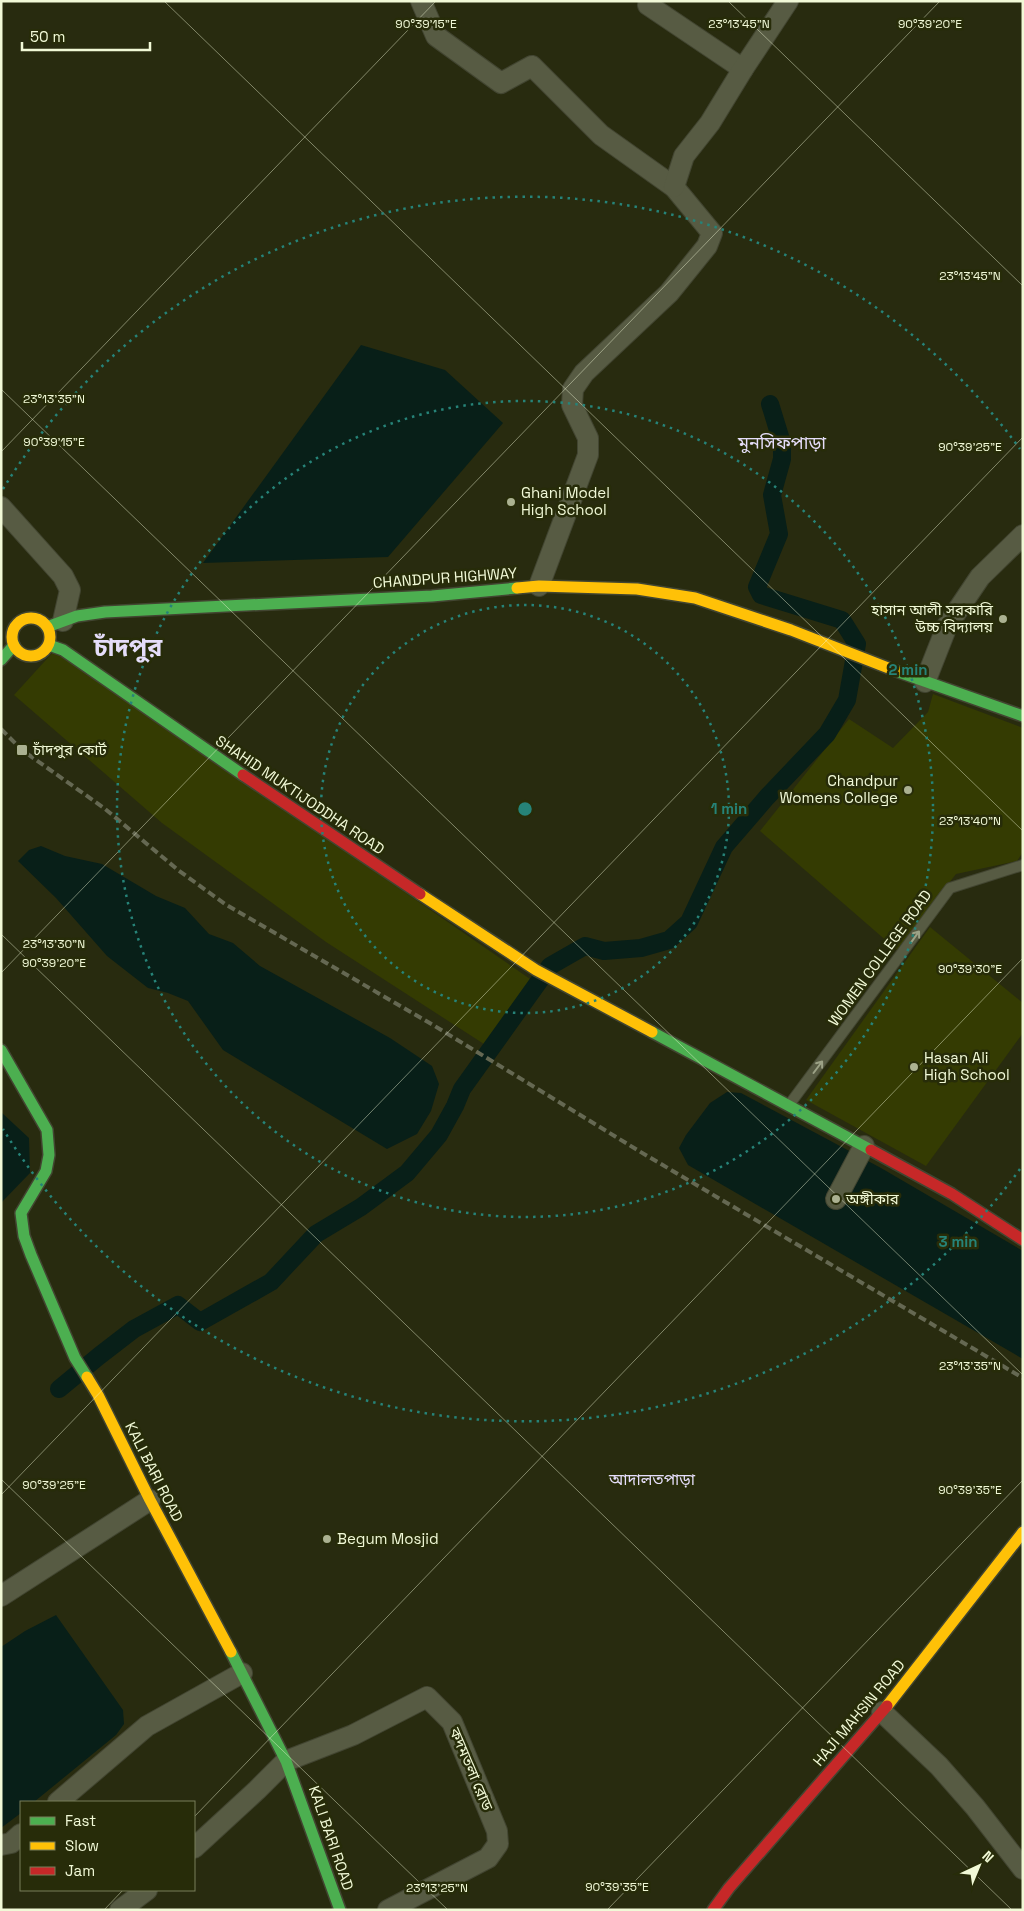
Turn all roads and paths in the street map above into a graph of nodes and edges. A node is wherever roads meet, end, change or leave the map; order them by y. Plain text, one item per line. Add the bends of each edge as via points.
1 (421, 1) edge
2 (788, 1) edge
3 (648, 5) dead end
4 (743, 69) junction
5 (674, 187) junction
6 (1, 508) edge
7 (1023, 534) edge
8 (539, 586) junction
9 (1, 626) edge
10 (63, 628) junction
11 (12, 632) junction
12 (14, 645) junction
13 (49, 645) junction
14 (70, 655) junction
15 (1, 660) edge
16 (925, 682) junction
17 (1023, 716) edge
18 (1023, 865) edge
19 (1, 1050) edge
20 (788, 1106) junction
21 (864, 1146) junction
22 (836, 1199) dead end
23 (1023, 1240) edge
24 (150, 1500) junction
25 (1023, 1532) edge
26 (1, 1596) edge
27 (242, 1673) junction
28 (882, 1712) junction
29 (286, 1760) junction
30 (59, 1801) edge
31 (20, 1835) edge
32 (1, 1845) edge
33 (195, 1847) edge
34 (1023, 1869) edge
35 (146, 1891) edge
36 (120, 1910) edge
37 (340, 1910) edge
38 (388, 1910) edge
39 (713, 1910) edge

1 - 5 street via 436,36 501,83 532,66 601,135
2 - 4 street
3 - 4 street
4 - 5 street via 710,123 684,156
5 - 8 street via 712,234 707,246 669,293 584,373 573,389 572,405 588,438 588,455
6 - 10 street via 63,576 70,590
7 - 16 street via 980,576 952,618
8 - 10 main road, CHANDPUR HIGHWAY via 432,596 105,612
8 - 16 main road, CHANDPUR HIGHWAY via 637,589 695,598 791,630
9 - 11 main road
10 - 11 main road via 31,618 19,623
10 - 13 main road via 50,639
10 - 14 main road
11 - 12 main road
12 - 13 main road via 22,654 35,656
12 - 15 main road
13 - 14 main road, SHAHID MUKTIJODDHA ROAD
14 - 20 main road, SHAHID MUKTIJODDHA ROAD via 335,838 536,970
16 - 17 main road, CHANDPUR HIGHWAY
20 -> 18 lane, WOMEN COLLEGE ROAD via 950,888
19 - 24 main road, KALI BARI ROAD via 42,1118 49,1142 46,1171 21,1213 24,1236 75,1358 98,1395
20 - 21 main road, SHAHID MUKTIJODDHA ROAD
21 - 22 street
21 - 23 main road, SHAHID MUKTIJODDHA ROAD via 952,1194
24 - 26 street
24 - 27 main road, KALI BARI ROAD
25 - 28 main road, HAJI MAHSIN ROAD
27 - 29 main road, KALI BARI ROAD
27 - 30 street via 147,1726
28 - 34 street via 939,1766
28 - 39 main road, HAJI MAHSIN ROAD
29 - 33 street
29 - 37 main road, KALI BARI ROAD
29 - 38 street, কদমতলা রোড via 353,1735 427,1697 452,1722 497,1831 498,1844 488,1858
31 - 32 street via 11,1843
35 - 36 street

